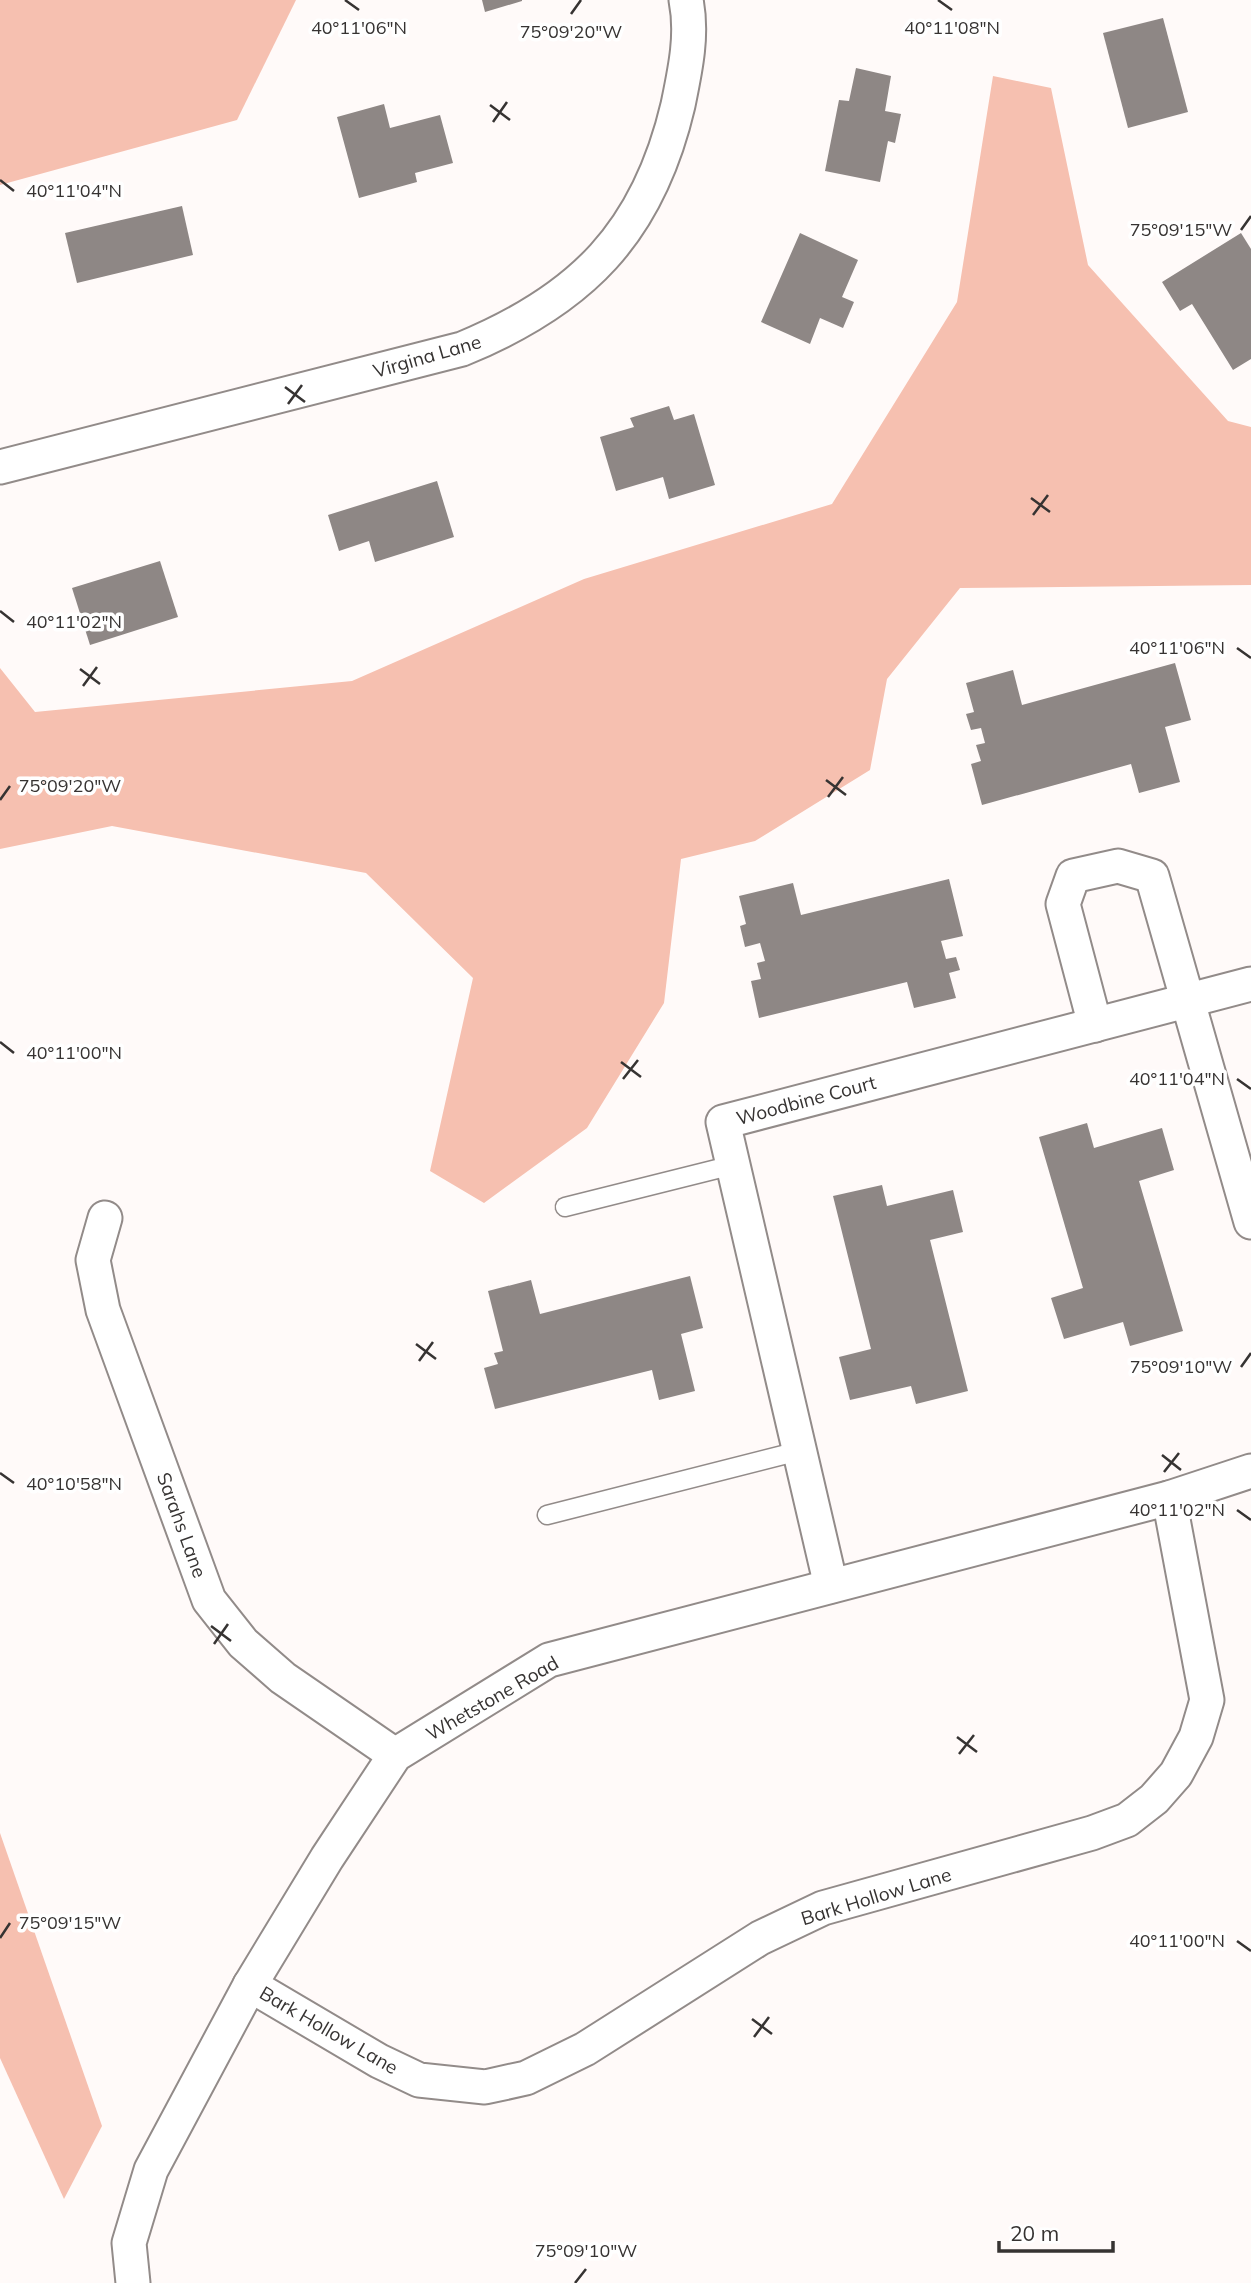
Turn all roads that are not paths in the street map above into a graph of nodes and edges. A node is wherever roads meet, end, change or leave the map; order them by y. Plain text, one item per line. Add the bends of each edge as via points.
1 (686, 0) edge
2 (0, 467) edge
3 (1251, 984) edge
4 (1188, 1000) junction
5 (1095, 1025) junction
6 (733, 1164) junction
7 (565, 1207) dead end
8 (105, 1218) dead end
9 (1251, 1223) edge
10 (799, 1451) junction
11 (1251, 1471) edge
12 (1169, 1498) junction
13 (547, 1515) dead end
14 (831, 1586) junction
15 (396, 1755) junction
16 (250, 1985) junction
17 (133, 2283) edge

1 - 2 street, Virgina Lane via 690,18 686,66 659,170 609,251 553,303 462,349
3 - 4 street, Woodbine Court
4 - 5 street, Woodbine Court
4 - 5 street via 1152,876 1118,866 1073,876 1063,904
4 - 9 street
5 - 6 street, Woodbine Court via 723,1122
6 - 7 lane
6 - 10 street, Woodbine Court
8 - 15 street, Sarahs Lane via 93,1260 103,1310 209,1600 243,1643 284,1678
10 - 13 lane
10 - 14 street, Woodbine Court
11 - 12 street, Whetstone Road
12 - 14 street, Whetstone Road
12 - 16 street, Bark Hollow Lane via 1207,1700 1196,1737 1176,1774 1154,1799 1126,1820 823,1908 760,1938 585,2049 526,2078 485,2087 419,2080
14 - 15 street, Whetstone Road via 549,1660
15 - 16 street, Whetstone Road
16 - 17 street, Whetstone Road via 151,2169 129,2243

